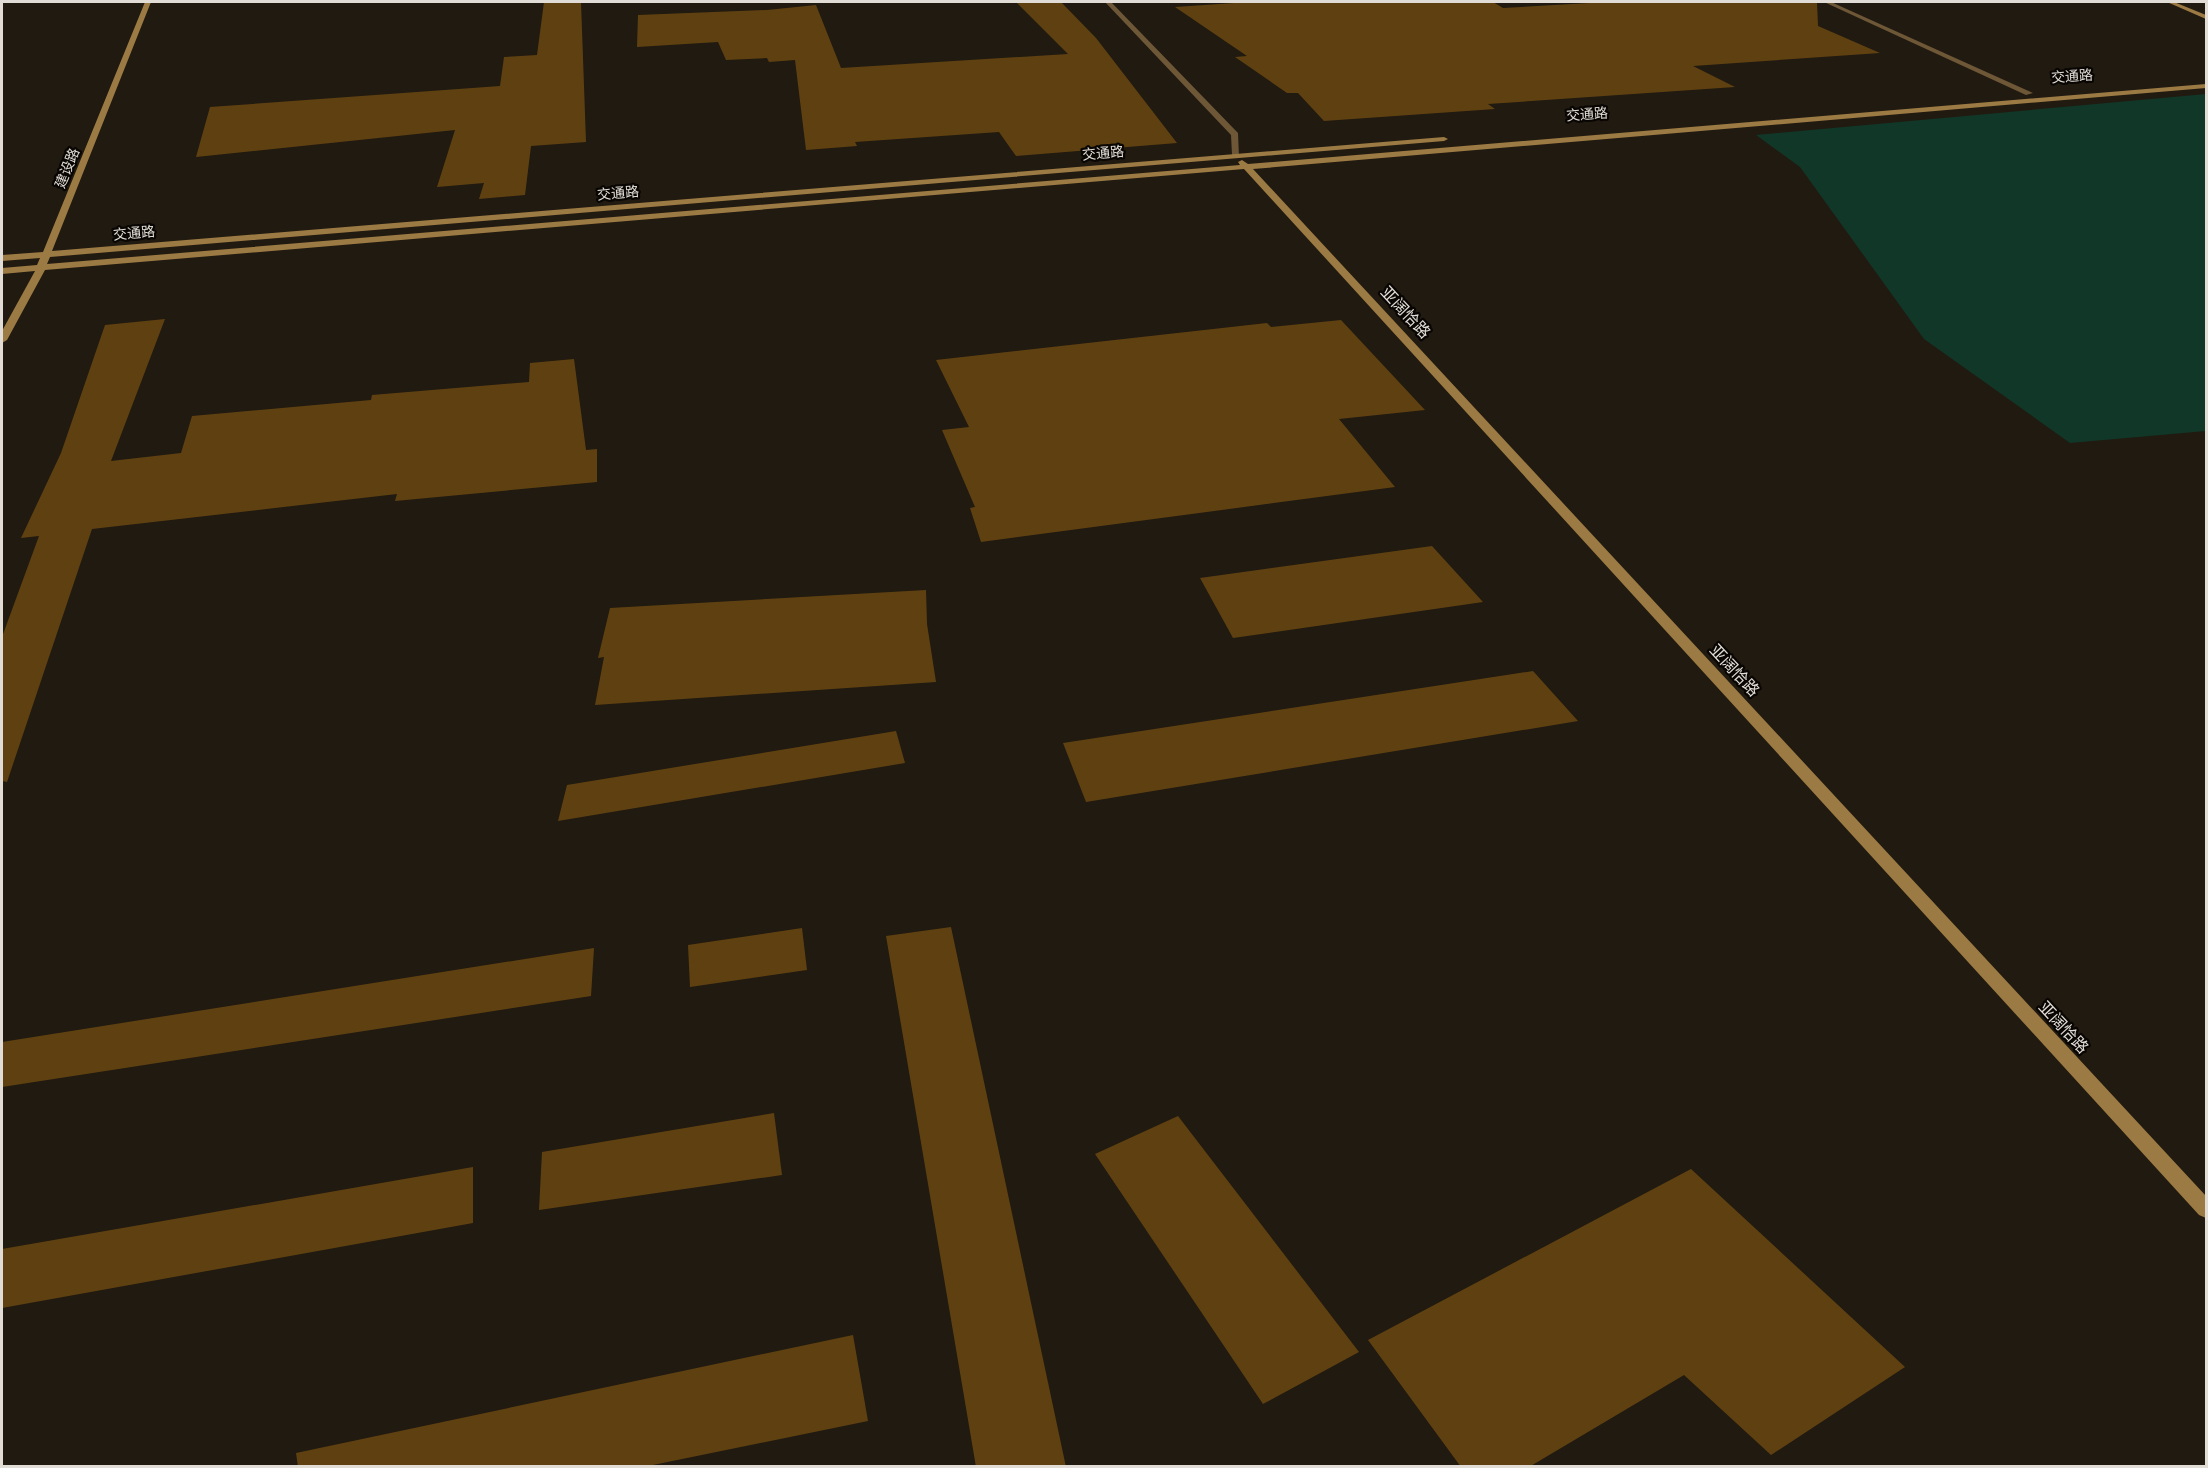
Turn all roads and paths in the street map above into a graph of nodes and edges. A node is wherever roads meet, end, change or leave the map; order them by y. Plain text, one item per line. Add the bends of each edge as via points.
1 (148, 2) edge
2 (1108, 2) edge
3 (1827, 2) edge
4 (2169, 2) edge
5 (2206, 17) edge
6 (2206, 79) edge
7 (2206, 86) edge
8 (2029, 93) junction
9 (1615, 125) dead end
10 (1449, 138) dead end
11 (1241, 160) junction
12 (47, 254) junction
13 (2, 258) edge
14 (41, 268) junction
15 (2, 271) edge
16 (2, 340) edge
17 (2206, 1209) edge

1 - 12 main road, 建设路
2 - 11 street via 1235,135
3 - 8 street
4 - 5 main road
6 - 8 main road, 交通路
7 - 11 main road
8 - 9 main road, 交通路
10 - 11 main road, 交通路
11 - 12 main road, 交通路
11 - 14 main road
11 - 17 main road, 亚阔恰路
12 - 13 main road, 交通路
12 - 14 main road, 建设路
14 - 15 main road
14 - 16 main road, 建设路

